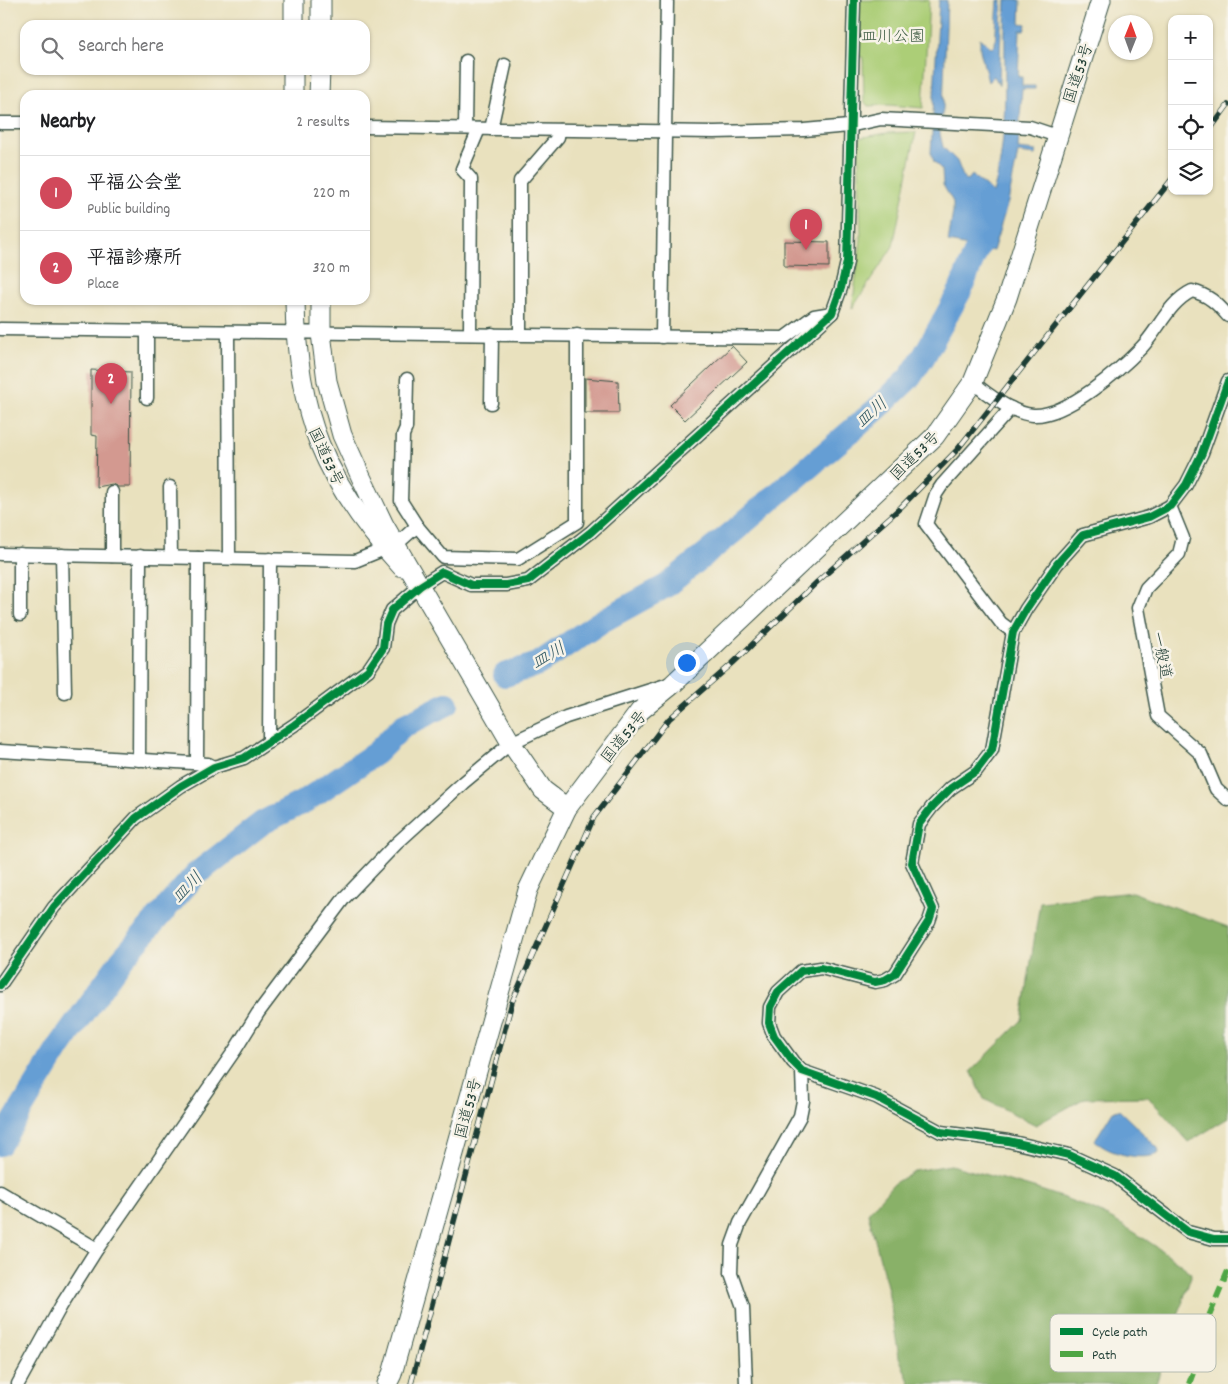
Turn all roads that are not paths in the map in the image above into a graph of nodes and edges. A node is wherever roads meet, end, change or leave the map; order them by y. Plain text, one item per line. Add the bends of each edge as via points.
1 (294, 0) edge
2 (321, 0) edge
3 (666, 0) edge
4 (854, 0) edge
5 (1101, 0) edge
6 (294, 20) edge
7 (321, 20) edge
8 (466, 61) dead end
9 (505, 65) dead end
10 (293, 75) edge
11 (320, 75) edge
12 (293, 90) edge
13 (319, 90) edge
14 (0, 123) edge
15 (20, 123) edge
16 (849, 126) junction
17 (370, 127) edge
18 (465, 128) junction
19 (485, 129) junction
20 (559, 130) junction
21 (664, 131) junction
22 (1057, 136) junction
23 (295, 305) edge
24 (321, 305) edge
25 (832, 313) junction
26 (1228, 316) edge
27 (0, 330) edge
28 (147, 331) junction
29 (295, 332) junction
30 (228, 333) junction
31 (321, 333) junction
32 (470, 334) junction
33 (492, 334) junction
34 (520, 334) junction
35 (577, 334) junction
36 (662, 337) junction
37 (784, 338) junction
38 (788, 353) junction
39 (407, 379) dead end
40 (1228, 381) edge
41 (974, 382) junction
42 (147, 398) dead end
43 (492, 403) dead end
44 (1011, 408) junction
45 (170, 487) dead end
46 (112, 492) dead end
47 (1170, 506) junction
48 (577, 522) junction
49 (417, 526) junction
50 (591, 532) junction
51 (390, 546) junction
52 (0, 554) edge
53 (20, 554) junction
54 (62, 555) junction
55 (112, 556) junction
56 (140, 556) junction
57 (171, 557) junction
58 (198, 558) junction
59 (229, 558) junction
60 (270, 559) junction
61 (424, 593) junction
62 (20, 615) dead end
63 (1013, 632) junction
64 (673, 684) junction
65 (65, 693) dead end
66 (507, 737) junction
67 (269, 742) junction
68 (0, 751) edge
69 (139, 760) junction
70 (197, 763) junction
71 (214, 767) junction
72 (1228, 800) edge
73 (567, 808) junction
74 (0, 985) edge
75 (802, 1072) junction
76 (0, 1192) edge
77 (1228, 1239) edge
78 (97, 1249) junction
79 (23, 1382) edge
80 (387, 1384) edge
81 (746, 1384) edge

1 - 6 highway
2 - 7 highway
3 - 21 street
4 - 16 street
5 - 22 highway, 国道53号
8 - 18 street
9 - 19 street
10 - 12 highway
11 - 13 highway
14 - 15 street
16 - 21 street via 804,130
16 - 22 street via 881,118 1030,127
16 - 25 street via 847,262 842,288
17 - 18 street
18 - 19 street
19 - 20 street
19 - 32 street via 462,169 471,179
20 - 21 street
20 - 34 street via 558,137 520,181
21 - 36 street
22 - 41 highway, 国道53号 via 1007,298
23 - 29 highway, 国道53号
24 - 31 highway, 国道53号
25 - 37 street via 814,316
25 - 38 street
26 - 44 street via 1205,294 1192,290 1180,296 1142,347 1096,386 1058,410 1032,415
27 - 28 street
28 - 30 street
28 - 42 street
29 - 30 street
29 - 31 street
29 - 51 highway, 国道53号 via 302,388 316,440 341,488
30 - 59 street
31 - 32 street
31 - 51 highway, 国道53号 via 327,381 342,435 384,525
32 - 33 street
33 - 34 street
33 - 43 street
34 - 35 street
35 - 36 street
35 - 48 street
36 - 37 street
37 - 38 street
38 - 50 street
39 - 49 street via 401,501
40 - 47 street via 1202,452 1186,484
41 - 44 street via 986,395 998,398
41 - 64 highway, 国道53号 via 936,436
44 - 63 street via 936,494 926,524 1001,623
45 - 57 street
46 - 55 street
47 - 63 street via 1149,517 1083,535 1057,564
47 - 72 street, 一般道 via 1183,538 1179,554 1146,588 1138,608 1158,716 1201,754 1216,789
48 - 49 street via 518,559 443,557
48 - 50 street
49 - 51 street
50 - 61 street via 528,581 470,585 442,572
51 - 60 street via 355,560
51 - 61 highway, 国道53号
52 - 53 street
53 - 54 street
53 - 62 street
54 - 55 street
54 - 65 street
55 - 56 street
56 - 57 street
56 - 69 street
57 - 58 street
58 - 59 street
58 - 70 street
59 - 60 street
60 - 67 street
61 - 66 highway, 国道53号
61 - 67 street via 392,610 386,624 383,648 368,670
63 - 75 street via 992,750 976,771 932,806 919,824 912,863 932,909 930,920 920,936 895,974 885,980 874,982 821,968 801,972 778,992 770,1006 769,1024 774,1036
64 - 66 street
64 - 73 highway, 国道53号 via 640,711
66 - 73 highway, 国道53号 via 543,790
66 - 78 street via 345,897 258,1013
67 - 71 street via 244,758
68 - 69 street
69 - 70 street
70 - 71 street
71 - 74 street via 180,786 136,818 54,907
73 - 80 highway, 国道53号 via 528,890 418,1290
75 - 77 street via 876,1097 941,1132 1008,1141 1069,1155 1115,1176 1188,1232
75 - 81 street via 800,1116 740,1223 732,1245 731,1273 743,1307
76 - 78 street
78 - 79 street via 61,1306

